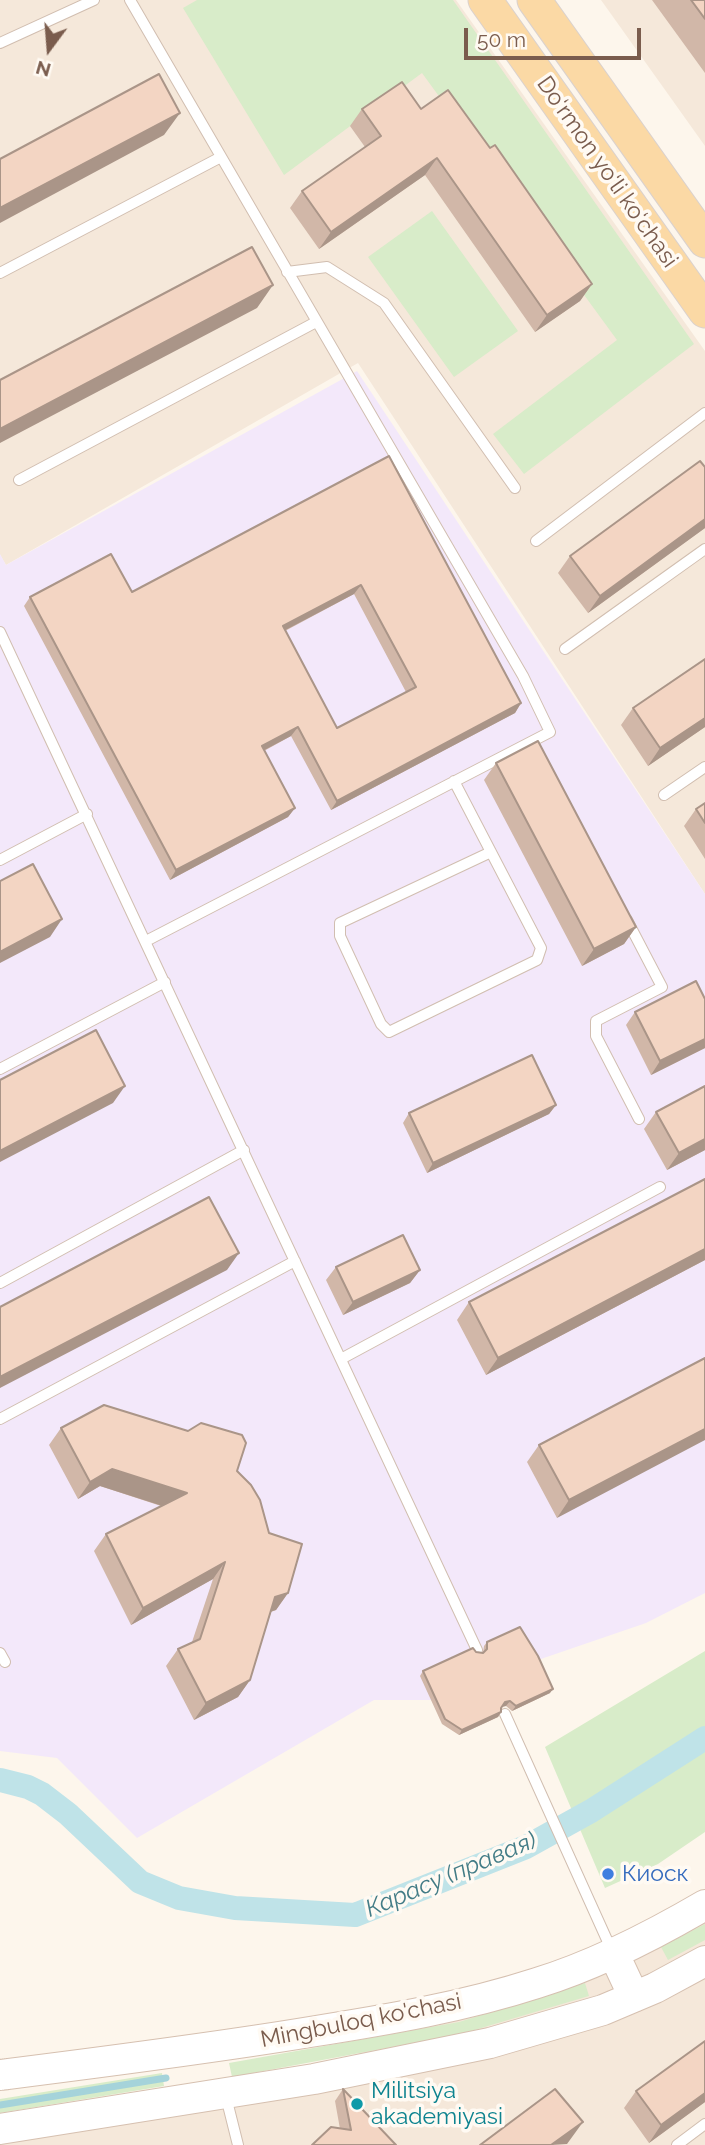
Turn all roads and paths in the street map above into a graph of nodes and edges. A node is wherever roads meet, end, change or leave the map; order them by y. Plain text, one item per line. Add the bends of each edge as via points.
1 (94, 0) edge
2 (130, 0) edge
3 (485, 0) edge
4 (534, 0) edge
5 (0, 43) edge
6 (221, 157) junction
7 (705, 241) edge
8 (0, 272) edge
9 (287, 272) junction
10 (705, 311) edge
11 (316, 322) junction
12 (705, 413) edge
13 (19, 480) dead end
14 (515, 488) dead end
15 (536, 541) dead end
16 (705, 549) edge
17 (0, 632) edge
18 (565, 649) dead end
19 (532, 741) junction
20 (538, 754) edge
21 (705, 767) edge
22 (454, 781) junction
23 (664, 795) dead end
24 (87, 814) junction
25 (491, 852) junction
26 (0, 860) edge
27 (623, 913) edge
28 (146, 941) junction
29 (165, 982) junction
30 (0, 1069) edge
31 (639, 1119) dead end
32 (244, 1150) junction
33 (660, 1187) dead end
34 (295, 1261) junction
35 (0, 1283) edge
36 (341, 1359) junction
37 (0, 1419) edge
38 (477, 1650) edge
39 (505, 1714) dead end
40 (705, 1905) edge
41 (613, 1952) junction
42 (705, 1961) edge
43 (634, 1997) junction
44 (199, 2050) junction
45 (0, 2076) edge
46 (217, 2095) junction
47 (705, 2124) edge
48 (0, 2129) edge
49 (238, 2145) edge
50 (677, 2145) edge

1 - 5 lane
2 - 6 lane
3 - 10 main road, Do‘rmon yo‘li ko‘chasi
4 - 7 main road, Do‘rmon yo‘li ko‘chasi
6 - 8 lane
6 - 9 lane
9 - 11 lane
9 - 14 lane via 327,267 384,303
11 - 13 lane
11 - 19 lane via 523,677 550,732
12 - 15 lane
16 - 18 lane
17 - 24 lane
19 - 20 lane
19 - 22 lane
21 - 23 lane
22 - 25 lane
22 - 28 lane
24 - 26 lane
24 - 28 lane
25 - 25 lane via 541,948 537,960 389,1032 340,936 340,923
27 - 31 lane via 662,987 596,1021 596,1037
28 - 29 lane
29 - 30 lane
29 - 32 lane
32 - 34 lane
32 - 35 lane
33 - 36 lane
34 - 36 lane
34 - 37 lane
36 - 38 lane
39 - 41 lane
40 - 41 main road, Mingbuloq ko'chasi
41 - 43 main road
41 - 44 main road, Mingbuloq ko'chasi via 562,1975 491,1996 396,2018
42 - 43 main road, Mingbuloq ko'chasi
43 - 46 main road, Mingbuloq ko'chasi via 490,2043
44 - 45 main road, Mingbuloq ko'chasi
44 - 46 main road
46 - 48 main road, Mingbuloq ko'chasi
46 - 49 lane
47 - 50 lane

